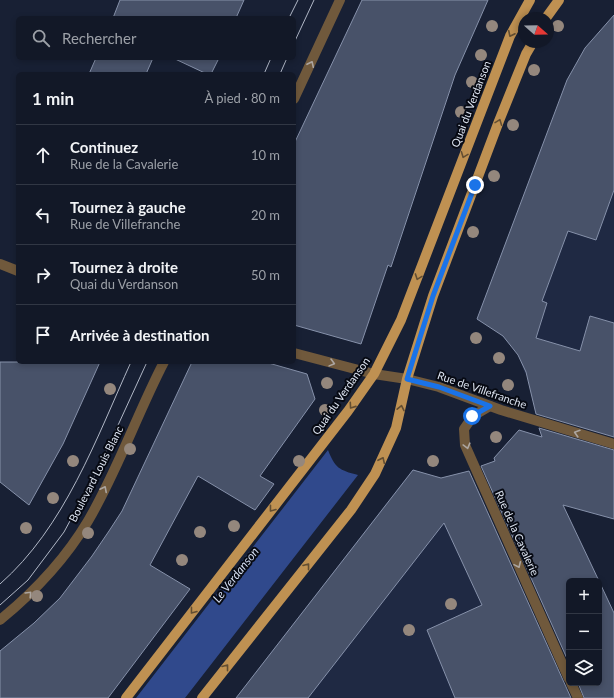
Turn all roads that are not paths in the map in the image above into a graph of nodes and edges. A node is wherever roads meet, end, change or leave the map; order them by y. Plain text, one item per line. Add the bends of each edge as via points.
1 (340, 0) edge
2 (530, 0) edge
3 (558, 0) edge
4 (550, 12) edge
5 (530, 48) edge
6 (296, 95) edge
7 (0, 264) edge
8 (16, 270) edge
9 (296, 354) edge
10 (163, 364) edge
11 (374, 374) junction
12 (407, 379) junction
13 (490, 406) junction
14 (614, 444) edge
15 (0, 620) edge
16 (566, 671) edge
17 (572, 686) edge
18 (126, 698) edge
19 (202, 698) edge
20 (578, 698) edge

6 -> 1 street
2 -> 11 main road, Quai du Verdanson via 510,36 401,320
3 - 4 main road
12 -> 5 main road via 443,269
7 - 8 street
9 -> 11 street, Rue de Villefranche
15 -> 10 street, Boulevard Louis Blanc via 56,566 88,522
11 - 12 street, Rue de Villefranche
11 -> 18 main road, Quai du Verdanson
12 - 13 street, Rue de Villefranche via 439,387
19 -> 12 main road via 351,510 375,474 396,428
14 -> 13 street, Rue de Villefranche
13 -> 16 street, Rue de la Cavalerie via 472,416 464,428 465,445
17 - 20 street

